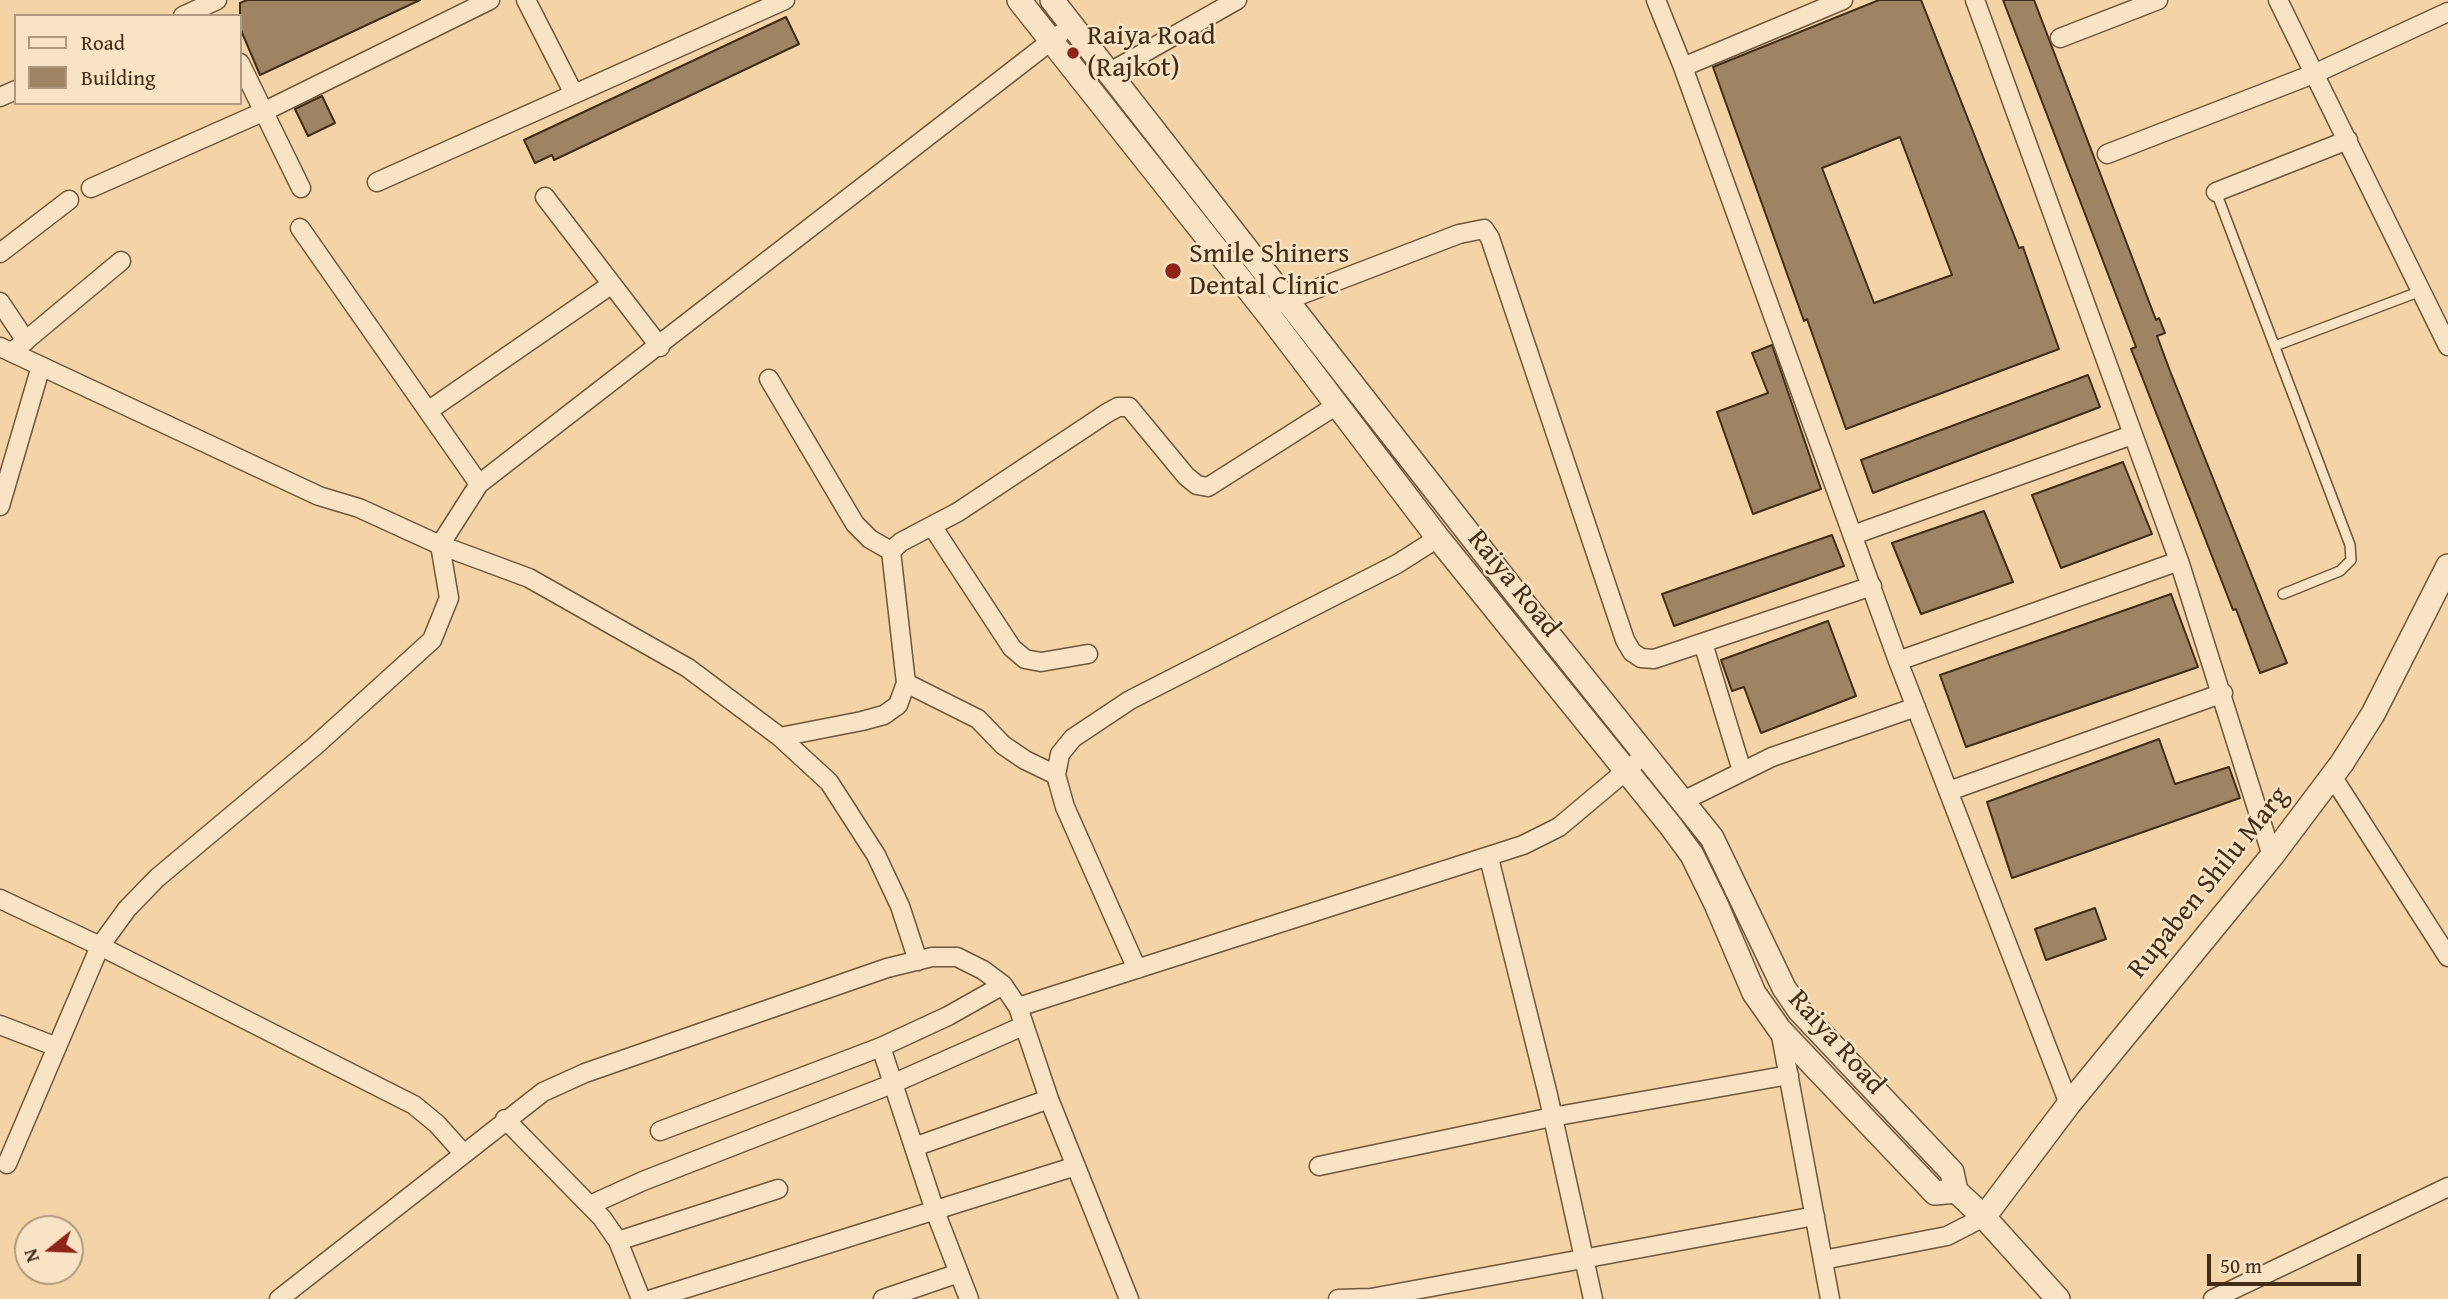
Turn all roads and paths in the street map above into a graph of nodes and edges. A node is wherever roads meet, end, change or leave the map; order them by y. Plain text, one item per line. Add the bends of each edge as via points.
1 (490, 0) edge
2 (526, 0) edge
3 (785, 0) edge
4 (1019, 0) edge
5 (1052, 0) edge
6 (1237, 0) edge
7 (1656, 0) edge
8 (1843, 0) edge
9 (1975, 0) edge
10 (2158, 0) edge
11 (2278, 0) edge
12 (212, 5) edge
13 (2448, 12) edge
14 (188, 14) edge
15 (1073, 24) junction
16 (2060, 38) dead end
17 (1052, 41) junction
18 (242, 67) edge
19 (1684, 67) junction
20 (1110, 72) junction
21 (2316, 74) junction
22 (574, 94) junction
23 (265, 111) junction
24 (2348, 140) junction
25 (2107, 154) dead end
26 (377, 182) dead end
27 (91, 188) dead end
28 (301, 188) dead end
29 (2216, 192) joint
30 (545, 197) dead end
31 (69, 200) dead end
32 (300, 228) dead end
33 (0, 253) edge
34 (121, 261) dead end
35 (611, 284) junction
36 (2421, 290) junction
37 (1287, 299) junction
38 (0, 302) edge
39 (1264, 310) junction
40 (26, 341) junction
41 (660, 346) junction
42 (2275, 346) junction
43 (2448, 346) edge
44 (6, 350) edge
45 (41, 366) junction
46 (769, 379) dead end
47 (1337, 405) junction
48 (428, 411) junction
49 (2132, 435) junction
50 (479, 484) junction
51 (0, 506) edge
52 (932, 526) junction
53 (1853, 535) junction
54 (1438, 538) junction
55 (440, 545) junction
56 (891, 551) junction
57 (2179, 561) junction
58 (2448, 566) edge
59 (1872, 586) junction
60 (2283, 594) dead end
61 (1703, 643) junction
62 (1088, 654) dead end
63 (1898, 661) junction
64 (906, 683) junction
65 (2223, 693) junction
66 (1916, 707) junction
67 (780, 737) junction
68 (1646, 754) junction
69 (1626, 771) junction
70 (1742, 771) junction
71 (1056, 775) junction
72 (2332, 776) junction
73 (1949, 791) junction
74 (1683, 801) junction
75 (2272, 856) junction
76 (1489, 858) junction
77 (0, 899) edge
78 (100, 946) junction
79 (2448, 957) edge
80 (918, 961) junction
81 (1137, 969) junction
82 (1003, 985) junction
83 (1018, 1007) junction
84 (0, 1025) edge
85 (1023, 1026) junction
86 (1780, 1030) junction
87 (57, 1046) junction
88 (881, 1046) junction
89 (1789, 1075) junction
90 (892, 1084) junction
91 (1049, 1099) junction
92 (2069, 1104) junction
93 (1552, 1117) junction
94 (505, 1119) junction
95 (660, 1131) dead end
96 (917, 1146) junction
97 (463, 1153) junction
98 (7, 1164) dead end
99 (1076, 1166) junction
100 (1319, 1166) dead end
101 (2448, 1187) edge
102 (778, 1189) dead end
103 (1956, 1191) junction
104 (590, 1205) junction
105 (935, 1211) junction
106 (1815, 1216) junction
107 (1984, 1217) junction
108 (618, 1241) junction
109 (1584, 1258) junction
110 (1823, 1260) junction
111 (959, 1273) junction
112 (279, 1299) edge
113 (641, 1299) edge
114 (652, 1299) edge
115 (883, 1299) edge
116 (969, 1299) edge
117 (1129, 1299) edge
118 (1338, 1299) edge
119 (1593, 1299) edge
120 (1830, 1299) edge
121 (2058, 1299) edge
122 (2213, 1299) edge

1 - 23 street
2 - 22 street
3 - 22 street
4 - 17 street, Raiya Road
5 - 15 street, Raiya Road
6 - 20 street
7 - 19 street
8 - 19 street
9 - 49 street
10 - 16 street
11 - 21 street
12 - 14 street
13 - 21 street
15 - 17 street
15 - 20 street, Raiya Road
17 - 39 street, Raiya Road
17 - 41 street
18 - 23 street
19 - 53 street
20 - 37 street, Raiya Road
21 - 24 street
21 - 25 street
22 - 26 street
23 - 27 street
23 - 28 street
24 - 29 street
24 - 36 street
29 - 42 lane
30 - 35 street
31 - 33 street
32 - 48 street
34 - 40 street
35 - 41 street
35 - 48 street
36 - 42 lane
36 - 43 street
37 - 39 street
37 - 61 street via 1459,233 1484,229 1625,640 1632,652 1654,659
37 - 68 street, Raiya Road
38 - 40 street
39 - 47 street, Raiya Road
40 - 44 street
41 - 50 street
42 - 60 lane via 2350,545 2351,560 2340,571
44 - 45 street
45 - 51 street
45 - 55 street via 319,496 359,508
46 - 56 street via 855,524 870,540
47 - 52 street via 1208,487 1186,476 1129,407 1118,407
47 - 54 street, Raiya Road
48 - 50 street
49 - 53 street
49 - 57 street
50 - 55 street
52 - 56 street
52 - 62 street via 1012,648 1025,659 1041,662
53 - 59 street
54 - 69 street, Raiya Road
54 - 71 street via 1397,564 1130,701 1073,738 1060,754
55 - 67 street via 529,578 605,620 688,668
55 - 78 street via 449,598 432,640 315,746 157,878
56 - 64 street
57 - 63 street
57 - 65 street
58 - 72 street, Rupaben Shilu Marg via 2373,714
59 - 61 street
59 - 63 street
61 - 70 street
63 - 66 street
64 - 67 street via 898,705 884,715
64 - 71 street via 978,719 1003,745
65 - 73 street
65 - 75 street
66 - 70 street via 1814,740
66 - 73 street
67 - 80 street via 829,782 854,817 900,906
68 - 69 street
68 - 74 street, Raiya Road
69 - 76 street via 1559,827
69 - 86 street, Raiya Road via 1692,855 1754,993
70 - 74 street
71 - 81 street via 1065,807
72 - 75 street, Rupaben Shilu Marg
72 - 79 street
73 - 92 street
74 - 103 street, Raiya Road via 1719,850 1784,988 1799,1010 1952,1172
75 - 92 street, Rupaben Shilu Marg
76 - 81 street
76 - 93 street
77 - 78 street
78 - 87 street
78 - 97 street via 414,1105
80 - 82 street via 957,957
80 - 94 street via 585,1073 543,1092
81 - 83 street
82 - 83 street
82 - 88 street
83 - 85 street
84 - 87 street
85 - 90 street
85 - 91 street
86 - 89 street
86 - 103 street, Raiya Road via 1935,1193
87 - 98 street
88 - 90 street
88 - 95 street
89 - 93 street
89 - 106 street
90 - 96 street
90 - 104 street
91 - 96 street
91 - 99 street
92 - 107 street, Rupaben Shilu Marg
93 - 100 street
93 - 109 street
94 - 97 street
94 - 104 street
96 - 105 street
97 - 112 street
99 - 105 street
99 - 117 street
101 - 122 street
102 - 108 street
103 - 107 street, Raiya Road
104 - 108 street
105 - 111 street
105 - 114 street
106 - 109 street
106 - 110 street
107 - 110 street via 1947,1236
107 - 121 street, Raiya Road
108 - 113 street
109 - 118 street via 1371,1298
109 - 119 street
110 - 120 street
111 - 115 street
111 - 116 street

